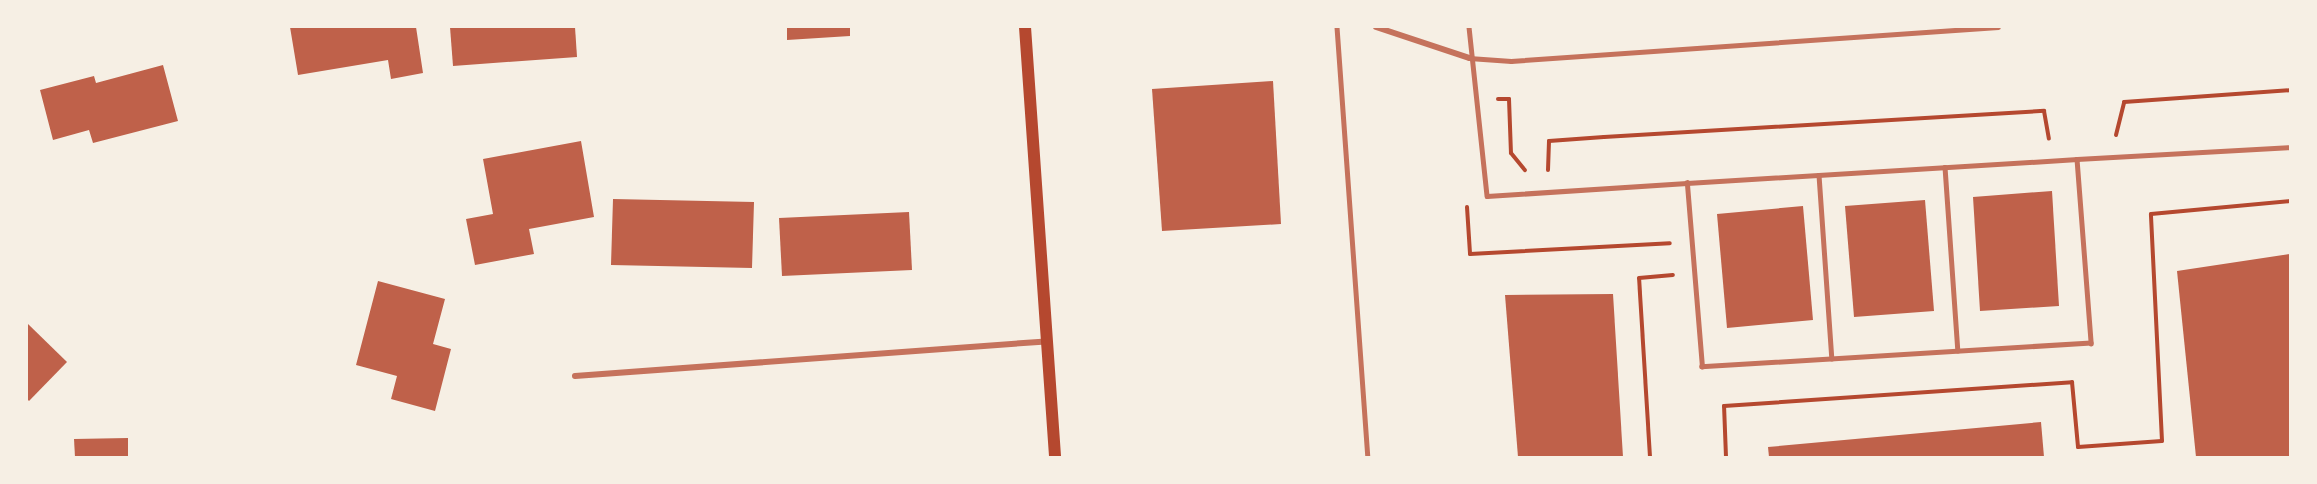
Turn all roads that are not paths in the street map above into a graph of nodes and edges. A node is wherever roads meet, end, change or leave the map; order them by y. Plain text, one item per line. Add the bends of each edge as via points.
1 (1025, 27) edge
2 (1337, 27) edge
3 (1376, 27) edge
4 (1469, 27) edge
5 (1998, 27) edge
6 (1469, 58) junction
7 (2289, 147) edge
8 (2077, 159) junction
9 (1945, 167) junction
10 (1819, 175) junction
11 (1687, 183) junction
12 (1047, 341) junction
13 (1958, 351) junction
14 (1832, 359) junction
15 (575, 376) dead end
16 (1055, 457) edge
17 (1368, 457) edge

1 - 12 main road
2 - 17 lane
3 - 6 street
4 - 6 lane
5 - 6 lane via 1511,61
6 - 11 lane via 1487,196
7 - 8 lane
8 - 9 lane
8 - 13 lane via 2091,343
9 - 10 lane
9 - 13 lane
10 - 11 lane
10 - 14 lane
11 - 14 lane via 1702,367
12 - 15 street
12 - 16 main road
13 - 14 lane

